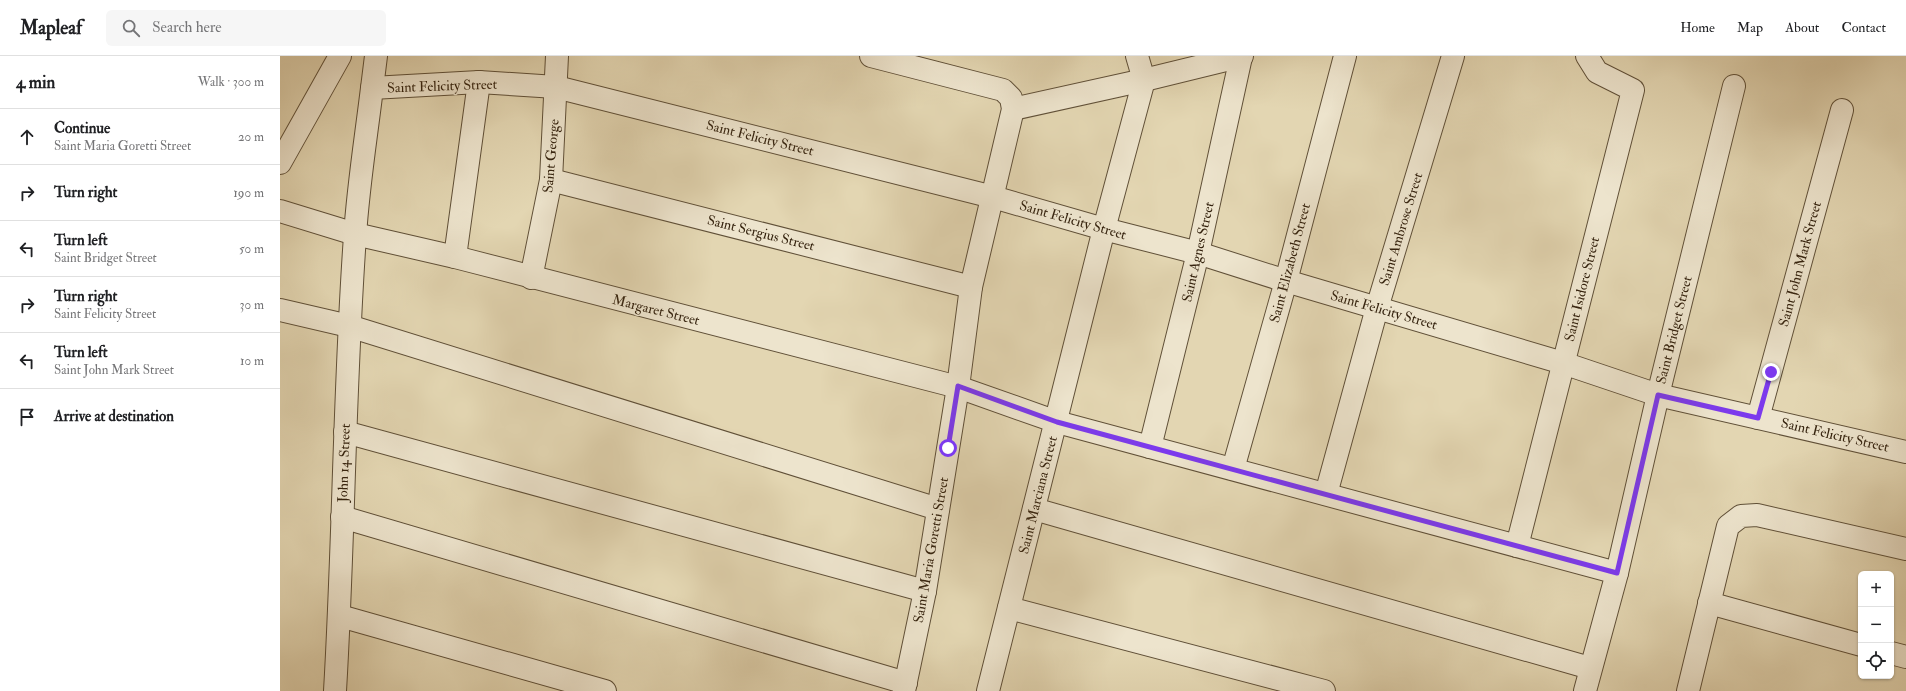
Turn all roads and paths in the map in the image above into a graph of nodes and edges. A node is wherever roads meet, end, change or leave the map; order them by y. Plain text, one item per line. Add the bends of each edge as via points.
1 (340, 56) edge
2 (376, 56) edge
3 (556, 56) edge
4 (870, 56) edge
5 (1137, 56) edge
6 (1242, 56) edge
7 (1345, 56) edge
8 (1453, 56) edge
9 (1587, 56) edge
10 (1144, 80) junction
11 (479, 82) junction
12 (556, 86) junction
13 (1734, 86) dead end
14 (372, 88) junction
15 (1013, 109) junction
16 (1842, 110) dead end
17 (280, 162) edge
18 (551, 180) junction
19 (993, 197) junction
20 (280, 211) edge
21 (1104, 229) junction
22 (355, 234) junction
23 (1198, 253) junction
24 (455, 257) junction
25 (531, 278) junction
26 (1286, 282) junction
27 (971, 286) junction
28 (1377, 308) junction
29 (280, 310) edge
30 (349, 326) junction
31 (1563, 363) junction
32 (958, 386) junction
33 (1658, 395) junction
34 (1758, 418) junction
35 (1057, 422) junction
36 (345, 432) junction
37 (1150, 447) junction
38 (1906, 452) edge
39 (1233, 469) junction
40 (1326, 494) junction
41 (1034, 508) junction
42 (938, 510) junction
43 (342, 517) junction
44 (1517, 546) junction
45 (1906, 549) edge
46 (1617, 573) junction
47 (925, 591) junction
48 (1709, 603) junction
49 (1009, 608) junction
50 (340, 616) junction
51 (1858, 644) edge
52 (1894, 654) edge
53 (1906, 657) edge
54 (1590, 668) junction
55 (905, 687) edge
56 (335, 691) edge
57 (605, 691) edge
58 (988, 691) edge
59 (1324, 691) edge
60 (1585, 691) edge
61 (1688, 691) edge

1 - 17 street
2 - 14 street
3 - 12 street, Saint George
4 - 15 street via 1003,90 1012,98
5 - 10 street
6 - 10 street
6 - 23 street, Saint Agnes Street
7 - 26 street, Saint Elizabeth Street
8 - 28 street, Saint Ambrose Street
9 - 31 street, Saint Isidore Street via 1597,72 1633,90
10 - 15 street
10 - 21 street, Saint Marciana Street
11 - 12 street, Saint Felicity Street
11 - 14 street, Saint Felicity Street
11 - 24 street
12 - 18 street, Saint George
12 - 19 street, Saint Felicity Street
13 - 33 street, Saint Bridget Street
14 - 22 street, Saint Felicity Street
15 - 19 street, Saint Maria Goretti Street
16 - 34 street, Saint John Mark Street
18 - 25 street, Saint George
18 - 27 street, Saint Sergius Street
19 - 21 street, Saint Felicity Street
19 - 27 street, Saint Maria Goretti Street
20 - 22 street, Margaret Street
21 - 23 street, Saint Felicity Street
21 - 35 street, Saint Marciana Street
22 - 24 street, Margaret Street
22 - 30 street, John 14 Street
23 - 26 street, Saint Felicity Street
23 - 37 street, Saint Agnes Street
24 - 25 street, Margaret Street
25 - 32 street, Margaret Street
26 - 28 street, Saint Felicity Street
26 - 39 street, Saint Elizabeth Street
27 - 32 street, Saint Maria Goretti Street
28 - 31 street, Saint Felicity Street
28 - 40 street, Saint Ambrose Street
29 - 30 street
30 - 36 street, John 14 Street
30 - 42 street
31 - 33 street, Saint Felicity Street
31 - 44 street, Saint Isidore Street
32 - 35 street, Margaret Street
32 - 42 street, Saint Maria Goretti Street
33 - 34 street, Saint Felicity Street
33 - 46 street, Saint Bridget Street
34 - 38 street, Saint Felicity Street
35 - 37 street, Margaret Street
35 - 41 street, Saint Marciana Street
36 - 43 street, John 14 Street
36 - 47 street
37 - 39 street, Margaret Street
39 - 40 street, Margaret Street
40 - 44 street, Margaret Street
41 - 49 street, Saint Marciana Street
41 - 54 street
42 - 47 street, Saint Maria Goretti Street
43 - 50 street, John 14 Street
43 - 55 street
44 - 46 street, Margaret Street
45 - 48 street via 1757,515 1741,516 1728,526
46 - 54 street, Saint Bridget Street
47 - 55 street, Saint Maria Goretti Street
48 - 51 street
48 - 61 street
49 - 58 street, Saint Marciana Street
49 - 59 street
50 - 56 street, John 14 Street
50 - 57 street
52 - 53 street
54 - 60 street, Saint Bridget Street

